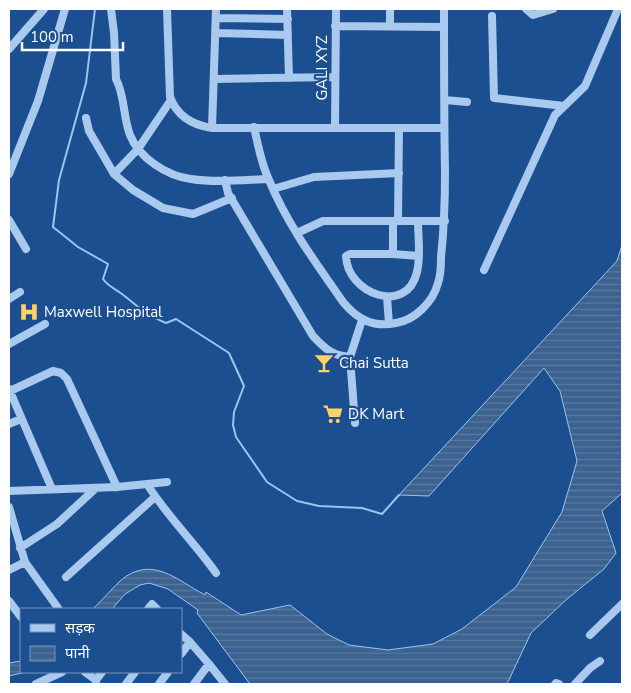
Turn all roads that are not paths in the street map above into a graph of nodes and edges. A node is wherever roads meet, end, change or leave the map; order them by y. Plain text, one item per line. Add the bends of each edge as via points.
1 (44, 9) edge
2 (65, 9) edge
3 (112, 9) edge
4 (167, 9) edge
5 (216, 9) edge
6 (287, 9) edge
7 (336, 9) edge
8 (390, 9) edge
9 (444, 9) edge
10 (526, 9) edge
11 (553, 9) edge
12 (618, 9) edge
13 (492, 16) dead end
14 (216, 18) junction
15 (288, 19) junction
16 (390, 25) junction
17 (336, 26) junction
18 (444, 27) junction
19 (216, 33) junction
20 (288, 35) junction
21 (9, 49) edge
22 (335, 77) junction
23 (215, 78) junction
24 (289, 78) junction
25 (171, 100) junction
26 (444, 100) junction
27 (467, 102) dead end
28 (564, 106) junction
29 (86, 118) dead end
30 (254, 127) junction
31 (212, 128) junction
32 (335, 128) junction
33 (400, 128) junction
34 (444, 128) junction
35 (138, 149) junction
36 (399, 173) junction
37 (9, 174) edge
38 (114, 174) junction
39 (268, 179) junction
40 (225, 180) junction
41 (273, 188) junction
42 (232, 198) junction
43 (9, 220) edge
44 (396, 221) junction
45 (418, 221) junction
46 (445, 221) junction
47 (297, 233) junction
48 (26, 250) dead end
49 (393, 254) junction
50 (419, 256) junction
51 (484, 270) dead end
52 (20, 292) dead end
53 (387, 296) junction
54 (9, 299) edge
55 (362, 320) junction
56 (45, 324) dead end
57 (389, 324) junction
58 (9, 344) edge
59 (350, 357) junction
60 (9, 390) edge
61 (21, 419) junction
62 (355, 422) dead end
63 (9, 424) edge
64 (167, 482) dead end
65 (147, 484) junction
66 (117, 487) junction
67 (96, 488) junction
68 (52, 489) junction
69 (9, 491) edge
70 (155, 497) junction
71 (9, 507) edge
72 (13, 537) edge
73 (20, 548) junction
74 (25, 562) junction
75 (9, 570) edge
76 (216, 572) dead end
77 (66, 576) dead end
78 (9, 601) edge
79 (622, 604) edge
80 (58, 608) dead end
81 (20, 616) edge
82 (182, 635) edge
83 (590, 635) dead end
84 (190, 642) junction
85 (182, 653) edge
86 (600, 661) dead end
87 (209, 664) junction
88 (60, 673) edge
89 (86, 673) edge
90 (134, 673) edge
91 (167, 673) edge
92 (96, 682) edge
93 (36, 684) edge
94 (127, 684) edge
95 (159, 684) edge
96 (194, 684) edge
97 (224, 684) edge
98 (555, 684) edge
99 (559, 684) edge
100 (575, 684) edge

1 - 21 street
2 - 37 street via 38,101
3 - 35 street via 116,79 130,137
4 - 25 street
5 - 14 street
6 - 15 street
7 - 17 street, GALI XYZ
8 - 16 street
9 - 18 street
10 - 11 street via 533,15
12 - 28 street via 585,86
13 - 28 street via 494,98
14 - 15 street
14 - 19 street
15 - 20 street
16 - 17 street
16 - 18 street
17 - 22 street, GALI XYZ
18 - 26 street
19 - 20 street
19 - 23 street
20 - 24 street
22 - 24 street
22 - 32 street, GALI XYZ
23 - 24 street
23 - 31 street
25 - 31 street via 186,119
25 - 35 street
26 - 27 street
26 - 34 street
28 - 51 street via 555,115
29 - 38 street via 88,131
30 - 31 street
30 - 32 street
30 - 39 street
32 - 33 street
33 - 34 street
33 - 36 street
34 - 46 street
35 - 38 street
35 - 40 street via 167,171 190,179
36 - 41 street via 314,177
36 - 44 street
38 - 42 street via 163,208 194,214
39 - 40 street
39 - 41 street
40 - 42 street
41 - 47 street
42 - 59 street via 313,336 326,350
43 - 48 street
44 - 45 street
44 - 47 street via 323,221
44 - 49 street
45 - 46 street
45 - 50 street
46 - 57 street via 439,282 433,296 405,322
47 - 55 street via 342,302
49 - 50 street
49 - 53 street via 346,256 346,262 361,285 375,295
50 - 53 street via 413,282 396,296
52 - 54 street
53 - 57 street
55 - 57 street
55 - 59 street
56 - 58 street
59 - 62 street
60 - 61 street
60 - 66 street via 53,371 61,373 67,379
61 - 63 street
61 - 68 street
64 - 65 street
65 - 66 street
65 - 70 street
66 - 67 street
67 - 68 street
67 - 73 street via 57,524
68 - 69 street
70 - 76 street
70 - 77 street
71 - 72 street
72 - 73 street
73 - 74 street
74 - 75 street
74 - 80 street
78 - 81 street
79 - 83 street
82 - 84 street
84 - 85 street
84 - 87 street
86 - 100 street
87 - 96 street
87 - 97 street
88 - 93 street
89 - 92 street
90 - 94 street
91 - 95 street
98 - 99 street

